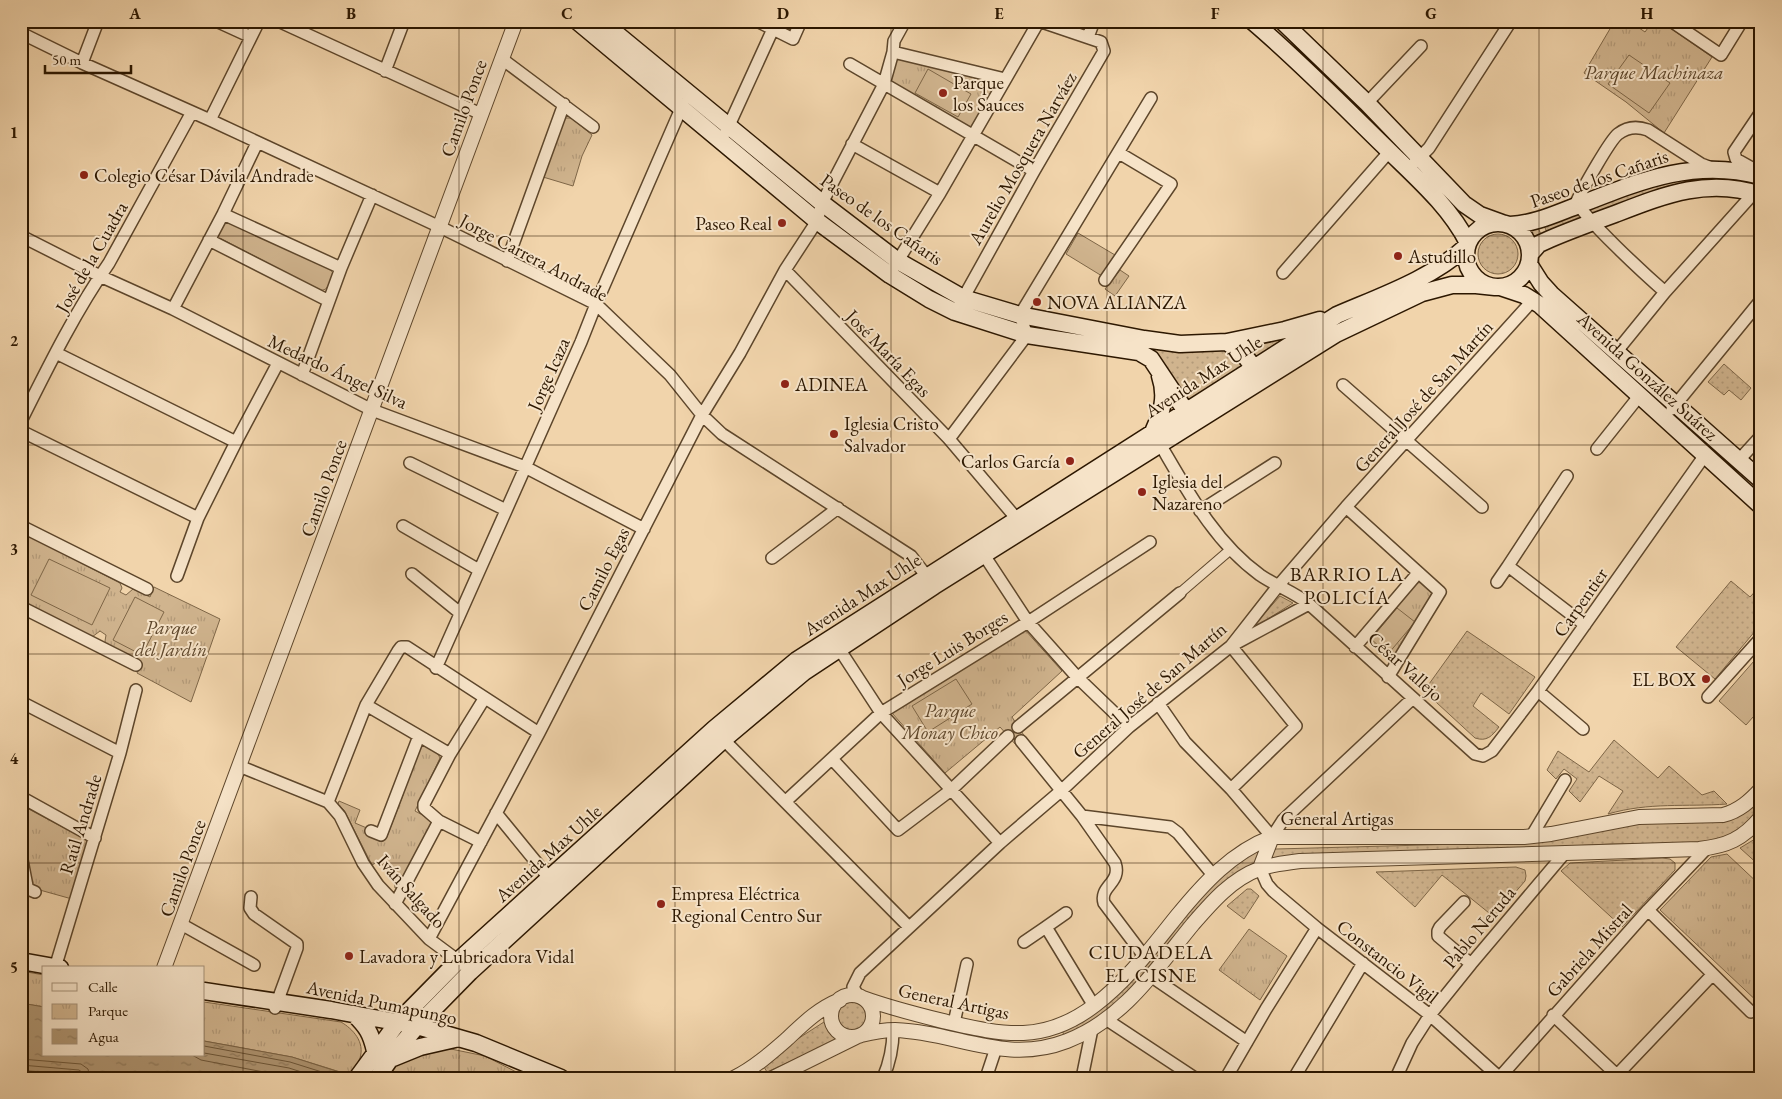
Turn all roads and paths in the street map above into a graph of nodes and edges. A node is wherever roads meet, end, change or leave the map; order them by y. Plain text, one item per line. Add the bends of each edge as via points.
1 (98, 21) edge
2 (216, 21) edge
3 (259, 21) edge
4 (278, 21) edge
5 (404, 21) edge
6 (516, 21) edge
7 (577, 21) edge
8 (757, 21) edge
9 (801, 21) edge
10 (904, 21) edge
11 (1039, 21) edge
12 (1094, 21) edge
13 (1252, 21) edge
14 (1511, 21) edge
15 (1671, 21) edge
16 (1742, 21) edge
17 (1286, 22) edge
18 (598, 26) edge
19 (773, 29) junction
20 (21, 33) edge
21 (251, 37) junction
22 (1088, 37) junction
23 (1272, 38) junction
24 (1421, 46) dead end
25 (893, 52) junction
26 (502, 58) junction
27 (82, 63) junction
28 (850, 64) dead end
29 (385, 70) junction
30 (1005, 79) junction
31 (884, 84) junction
32 (1151, 98) dead end
33 (685, 100) junction
34 (1367, 103) junction
35 (564, 104) junction
36 (192, 112) junction
37 (1761, 112) edge
38 (481, 114) junction
39 (210, 120) junction
40 (593, 127) dead end
41 (729, 127) junction
42 (973, 135) junction
43 (257, 142) junction
44 (722, 142) junction
45 (852, 144) junction
46 (1389, 152) junction
47 (1119, 153) junction
48 (1419, 158) junction
49 (1034, 170) junction
50 (1716, 170) junction
51 (1408, 171) junction
52 (1761, 174) edge
53 (1758, 191) edge
54 (940, 193) junction
55 (372, 195) junction
56 (822, 203) junction
57 (1578, 205) junction
58 (223, 214) junction
59 (817, 220) junction
60 (1593, 222) junction
61 (1506, 224) junction
62 (440, 227) junction
63 (21, 236) edge
64 (209, 240) junction
65 (1468, 244) junction
66 (1530, 259) junction
67 (898, 260) junction
68 (507, 261) junction
69 (341, 268) junction
70 (785, 270) junction
71 (1283, 273) dead end
72 (890, 275) junction
73 (100, 276) junction
74 (1105, 280) dead end
75 (1498, 287) junction
76 (1665, 292) junction
77 (963, 298) junction
78 (1533, 300) junction
79 (1761, 300) edge
80 (329, 301) junction
81 (596, 304) junction
82 (173, 310) junction
83 (956, 312) junction
84 (1020, 315) junction
85 (1337, 315) junction
86 (1027, 335) junction
87 (1227, 342) junction
88 (1617, 351) junction
89 (56, 353) junction
90 (278, 363) junction
91 (1158, 369) junction
92 (1258, 373) junction
93 (302, 375) junction
94 (1343, 385) dead end
95 (1640, 396) junction
96 (1676, 404) junction
97 (372, 410) junction
98 (702, 415) junction
99 (1189, 417) junction
100 (1665, 418) junction
101 (21, 420) edge
102 (21, 431) edge
103 (1761, 436) edge
104 (1156, 438) junction
105 (949, 439) junction
106 (1406, 440) junction
107 (236, 442) junction
108 (1597, 448) dead end
109 (1705, 455) junction
110 (1739, 460) junction
111 (410, 462) dead end
112 (1275, 463) dead end
113 (525, 467) junction
114 (1567, 476) dead end
115 (1761, 480) edge
116 (1761, 506) edge
117 (1346, 507) junction
118 (1482, 507) dead end
119 (838, 508) junction
120 (506, 510) junction
121 (1200, 511) junction
122 (198, 518) junction
123 (1021, 524) junction
124 (21, 526) edge
125 (403, 526) dead end
126 (644, 529) junction
127 (1150, 542) dead end
128 (1230, 550) junction
129 (984, 555) junction
130 (772, 558) dead end
131 (1508, 566) junction
132 (478, 570) junction
133 (1418, 573) junction
134 (412, 574) dead end
135 (177, 576) dead end
136 (931, 580) junction
137 (1497, 582) dead end
138 (1278, 586) junction
139 (147, 589) dead end
140 (1180, 592) joint
141 (1309, 604) junction
142 (21, 607) edge
143 (460, 613) junction
144 (1028, 622) junction
145 (1585, 625) junction
146 (1761, 638) edge
147 (835, 642) junction
148 (1231, 646) junction
149 (1355, 647) junction
150 (136, 665) dead end
151 (436, 668) junction
152 (1077, 677) junction
153 (1388, 677) junction
154 (136, 690) dead end
155 (1538, 691) junction
156 (1708, 697) dead end
157 (484, 699) junction
158 (1412, 699) junction
159 (21, 702) edge
160 (1158, 703) junction
161 (366, 705) junction
162 (881, 713) junction
163 (1018, 727) dead end
164 (1129, 727) junction
165 (1583, 729) dead end
166 (539, 733) junction
167 (718, 734) junction
168 (419, 736) junction
169 (1008, 736) dead end
170 (1021, 741) dead end
171 (120, 752) junction
172 (450, 754) junction
173 (1475, 754) joint
174 (833, 760) junction
175 (239, 766) junction
176 (1565, 780) dead end
177 (1230, 789) junction
178 (1761, 789) edge
179 (951, 790) junction
180 (1062, 790) junction
181 (21, 797) edge
182 (786, 801) junction
183 (328, 802) junction
184 (496, 814) junction
185 (1082, 816) junction
186 (1761, 817) edge
187 (440, 821) junction
188 (371, 831) dead end
189 (1272, 837) junction
190 (1530, 837) junction
191 (95, 838) junction
192 (481, 842) junction
193 (1000, 842) junction
194 (1707, 848) junction
195 (1564, 854) junction
196 (21, 855) edge
197 (1260, 868) junction
198 (1213, 875) junction
199 (554, 884) junction
200 (35, 892) dead end
201 (251, 897) dead end
202 (1464, 902) dead end
203 (396, 904) junction
204 (1648, 910) junction
205 (1066, 913) dead end
206 (181, 924) junction
207 (909, 927) junction
208 (1046, 927) junction
209 (1317, 928) junction
210 (429, 939) junction
211 (1024, 942) dead end
212 (1144, 956) junction
213 (21, 961) edge
214 (1362, 963) junction
215 (967, 964) dead end
216 (1470, 964) junction
217 (254, 965) dead end
218 (51, 966) edge
219 (57, 966) edge
220 (165, 966) edge
221 (464, 966) junction
222 (1712, 974) junction
223 (1152, 977) junction
224 (205, 991) edge
225 (861, 997) junction
226 (840, 1000) junction
227 (276, 1006) junction
228 (1094, 1006) junction
229 (1751, 1012) dead end
230 (354, 1014) junction
231 (1430, 1015) junction
232 (1553, 1015) junction
233 (1107, 1020) junction
234 (398, 1022) junction
235 (954, 1023) junction
236 (417, 1026) junction
237 (1092, 1029) junction
238 (893, 1030) junction
239 (859, 1036) junction
240 (460, 1038) junction
241 (1247, 1042) junction
242 (996, 1048) junction
243 (372, 1055) junction
244 (383, 1069) edge
245 (554, 1076) edge
246 (1619, 1076) edge
247 (357, 1078) edge
248 (734, 1078) edge
249 (773, 1078) edge
250 (884, 1078) edge
251 (986, 1078) edge
252 (1082, 1078) edge
253 (1195, 1078) edge
254 (1226, 1078) edge
255 (1294, 1078) edge
256 (1396, 1078) edge
257 (1500, 1078) edge

1 - 27 street
2 - 21 street
3 - 21 street
4 - 29 street
5 - 29 street
6 - 26 street, Camilo Ponce
7 - 18 main road, Paseo de los Cañaris
8 - 19 street
9 - 19 street via 793,39
10 - 25 street, Camilo Egas via 894,41
11 - 22 street
11 - 30 street
12 - 22 street
13 - 23 main road
14 - 48 street via 1429,148
15 - 16 street via 1721,54
17 - 23 street
17 - 34 main road
18 - 33 main road, Paseo de los Cañaris
19 - 41 street
20 - 27 street, Jorge Carrera Andrade
21 - 39 street
22 - 49 street, Aurelio Mosquera Narváez via 1101,42 1104,51
23 - 46 main road
24 - 34 street
25 - 30 street
25 - 31 street, Camilo Egas
26 - 35 street
26 - 38 street, Camilo Ponce
27 - 36 street, Jorge Carrera Andrade
28 - 31 street
29 - 38 street
30 - 42 street
31 - 42 street
31 - 45 street, Camilo Egas
32 - 47 street
33 - 41 main road, Paseo de los Cañaris
33 - 44 main road, Paseo de los Cañaris
33 - 81 street, Jorge Icaza
34 - 48 main road
35 - 40 street
35 - 68 street
36 - 39 street, Jorge Carrera Andrade
36 - 73 street, José de la Cuadra
37 - 52 street via 1734,152 1736,159
38 - 62 street, Camilo Ponce
39 - 43 street, Jorge Carrera Andrade
41 - 44 street
41 - 56 main road, Paseo de los Cañaris
42 - 49 street
42 - 54 street
43 - 55 street, Jorge Carrera Andrade
43 - 58 street
44 - 59 main road, Paseo de los Cañaris
45 - 54 street
45 - 56 street, Camilo Egas
46 - 51 main road
46 - 71 street
47 - 74 street via 1171,184
47 - 84 street
48 - 51 street
48 - 61 main road via 1464,204 1480,215
49 - 77 street, Aurelio Mosquera Narváez
50 - 52 main road, Paseo de los Cañaris
50 - 57 main road, Paseo de los Cañaris via 1672,173
50 - 57 street via 1648,130 1631,128 1617,135 1579,196
51 - 65 main road via 1460,227
53 - 60 main road, Paseo de los Cañaris via 1700,188 1676,192
53 - 76 street
54 - 67 street
55 - 62 street, Jorge Carrera Andrade
55 - 69 street
56 - 59 street, Camilo Egas
56 - 67 main road, Paseo de los Cañaris
57 - 60 street
57 - 61 main road, Paseo de los Cañaris via 1535,222
58 - 64 street
58 - 69 street
59 - 70 street, Camilo Egas
59 - 72 main road, Paseo de los Cañaris
60 - 66 main road, Paseo de los Cañaris via 1539,244
60 - 76 street
61 - 65 main road via 1488,224 1480,228
61 - 66 main road via 1519,230 1525,238
62 - 68 street, Jorge Carrera Andrade
62 - 97 street, Camilo Ponce
63 - 73 street, Medardo Ángel Silva
64 - 80 street
64 - 82 street
65 - 75 main road via 1467,265 1472,273 1482,283
65 - 85 main road, Avenida Max Uhle via 1438,269
66 - 75 main road via 1520,279
66 - 88 main road, Avenida González Suárez via 1551,294
67 - 72 street
67 - 77 main road, Paseo de los Cañaris
68 - 81 street, Jorge Carrera Andrade
69 - 80 street
70 - 98 street, Camilo Egas
70 - 105 street, José María Egas
72 - 83 main road, Paseo de los Cañaris
73 - 82 street, Medardo Ángel Silva
73 - 89 street, José de la Cuadra
75 - 78 main road, Avenida González Suárez
75 - 92 main road, Avenida Max Uhle via 1452,286 1422,293
76 - 88 street
77 - 83 street, Aurelio Mosquera Narváez
77 - 84 main road, Paseo de los Cañaris
78 - 95 main road, Avenida González Suárez
78 - 106 street, General José de San Martín
79 - 96 street
80 - 93 street
81 - 98 street, Jorge Carrera Andrade via 670,375
81 - 113 street, Jorge Icaza
82 - 90 street, Medardo Ángel Silva
83 - 86 main road, Paseo de los Cañaris
84 - 86 street
84 - 87 main road, Paseo de los Cañaris via 1171,342
85 - 87 main road, Paseo de los Cañaris
85 - 92 main road, Avenida Max Uhle
86 - 91 main road, Paseo de los Cañaris via 1139,352
86 - 105 street
87 - 92 main road via 1246,356
88 - 96 main road, Avenida González Suárez
89 - 101 street, José de la Cuadra
89 - 107 street
90 - 93 street, Medardo Ángel Silva
90 - 107 street
91 - 99 main road, Paseo de los Cañaris
91 - 104 main road via 1164,388
92 - 99 main road, Avenida Max Uhle
93 - 97 street, Medardo Ángel Silva
94 - 106 street
95 - 100 main road, Avenida González Suárez
95 - 108 street
96 - 100 street
96 - 110 main road, Avenida González Suárez
97 - 113 street, Medardo Ángel Silva
97 - 175 street, Camilo Ponce
98 - 119 street, Jorge Carrera Andrade via 722,434
98 - 126 street, Camilo Egas
99 - 104 main road, Avenida Max Uhle
100 - 109 main road, Avenida González Suárez
102 - 122 street
103 - 110 street
104 - 121 street, César Vallejo
104 - 123 main road, Avenida Max Uhle
105 - 123 street, José María Egas
106 - 117 street, General José de San Martín
106 - 118 street
107 - 122 street
109 - 116 main road, Avenida González Suárez
109 - 145 street, Carpentier
110 - 115 main road, Avenida González Suárez
111 - 120 street
112 - 121 street
113 - 120 street, Jorge Icaza
113 - 126 street, Medardo Ángel Silva
114 - 131 street
117 - 133 street
117 - 138 street, General José de San Martín
119 - 130 street
119 - 136 street, Jorge Carrera Andrade via 911,556
120 - 132 street, Jorge Icaza
121 - 128 street, César Vallejo
122 - 135 street
123 - 129 main road, Avenida Max Uhle
123 - 136 main road, Avenida Max Uhle
124 - 139 street
125 - 132 street
126 - 166 street, Camilo Egas
127 - 144 street, Jorge Luis Borges
128 - 138 street, César Vallejo
128 - 140 street
129 - 136 main road, Avenida Max Uhle
129 - 144 street
131 - 137 street
131 - 145 street
132 - 143 street, Jorge Icaza
133 - 149 street
133 - 153 street via 1440,592
134 - 143 street
136 - 147 main road, Avenida Max Uhle
138 - 141 street, César Vallejo
138 - 148 street, General José de San Martín
140 - 152 street
141 - 148 street
141 - 149 street, César Vallejo
142 - 150 street
143 - 151 street, Jorge Icaza
144 - 152 street
144 - 162 street, Jorge Luis Borges
145 - 155 street, Carpentier
146 - 156 street
147 - 162 street
147 - 167 main road, Avenida Max Uhle via 804,672
148 - 160 street, General José de San Martín
148 - 177 street via 1296,726
149 - 153 street, César Vallejo
151 - 157 street
151 - 161 street via 407,647 402,647
152 - 163 street
152 - 164 street
153 - 158 street, César Vallejo
154 - 171 street, Raúl Andrade
155 - 165 street
155 - 173 street, Carpentier via 1492,752 1484,756
157 - 166 street
157 - 172 street
158 - 173 street, César Vallejo
158 - 189 street via 1284,820
159 - 171 street
160 - 164 street, General José de San Martín
160 - 177 street via 1185,742
161 - 168 street
161 - 183 street
162 - 174 street, Jorge Luis Borges
162 - 179 street
164 - 180 street, General José de San Martín
166 - 184 street, Camilo Egas
167 - 182 street
167 - 199 main road, Avenida Max Uhle
168 - 172 street
168 - 188 street via 381,835
169 - 179 street
170 - 180 street
171 - 191 street, Raúl Andrade
172 - 187 street via 424,804 426,811
174 - 179 street via 898,830
174 - 182 street, Jorge Luis Borges
175 - 183 street
175 - 206 street, Camilo Ponce
176 - 190 street
177 - 189 street
178 - 190 street, General Artigas via 1744,806 1723,815 1639,817
179 - 193 street
180 - 185 street
180 - 193 street, General José de San Martín
181 - 191 street
182 - 207 street
183 - 203 street, Iván Salgado via 340,816 363,863
184 - 192 street, Camilo Egas
184 - 199 street
185 - 198 street via 1170,827
185 - 212 street via 1117,870 1104,892 1104,903
186 - 194 street, General Artigas via 1732,842
187 - 192 street
187 - 203 street
189 - 190 street, General Artigas
189 - 197 street
189 - 198 street, General Artigas via 1239,854
191 - 219 street, Raúl Andrade
192 - 210 street, Camilo Egas
193 - 207 street, General José de San Martín
194 - 195 street, General Artigas
194 - 204 street, Gabriela Mistral
195 - 197 street, General Artigas via 1300,861
195 - 216 street, Pablo Neruda
196 - 200 street via 28,889
197 - 209 street, Constancio Vigil via 1272,891
197 - 223 street, General Artigas via 1217,898
198 - 212 street, General Artigas
199 - 221 main road, Avenida Max Uhle
201 - 227 street via 250,908 254,914 297,944
202 - 216 street via 1440,927 1438,936
203 - 210 street, Iván Salgado
204 - 222 street
204 - 232 street, Gabriela Mistral
205 - 208 street
206 - 217 street
206 - 220 street, Camilo Ponce
207 - 225 street, General José de San Martín via 860,973 853,987
208 - 211 street
208 - 228 street
209 - 214 street, Constancio Vigil
209 - 241 street
210 - 221 street, Iván Salgado
212 - 228 street, General Artigas
213 - 218 main road
214 - 231 street, Constancio Vigil
214 - 255 street
215 - 235 street
216 - 231 street, Pablo Neruda
221 - 234 main road, Avenida Max Uhle
221 - 236 main road, Avenida Max Uhle
222 - 229 street
222 - 246 street
223 - 233 street, General Artigas
223 - 241 street
224 - 227 main road, Avenida Pumapungo
225 - 226 street, General Artigas via 848,996
225 - 235 street, General Artigas
225 - 239 street, General Artigas via 871,1006 873,1017 870,1028
226 - 239 street via 832,1014 833,1025 845,1036
226 - 248 street, General Artigas via 820,1009 775,1049
227 - 230 main road, Avenida Pumapungo
228 - 235 street, General Artigas via 1039,1032 984,1031
230 - 234 main road, Avenida Pumapungo
230 - 243 main road via 367,1027 372,1038
231 - 256 street, Pablo Neruda via 1412,1043
231 - 257 street, Constancio Vigil
232 - 246 street
232 - 257 street, Gabriela Mistral
233 - 237 street, General Artigas
233 - 253 street
234 - 236 main road, Avenida Pumapungo
234 - 243 main road, Avenida Max Uhle
236 - 240 main road, Avenida Pumapungo
236 - 244 main road, Avenida Max Uhle
237 - 242 street, General Artigas via 1047,1047
237 - 252 street
238 - 239 street, General Artigas
238 - 242 street, General Artigas
238 - 250 street via 890,1063
239 - 249 street, General Artigas
240 - 244 main road via 420,1047
240 - 245 main road, Avenida Pumapungo
241 - 254 street
242 - 251 street
243 - 247 main road, Avenida Max Uhle

